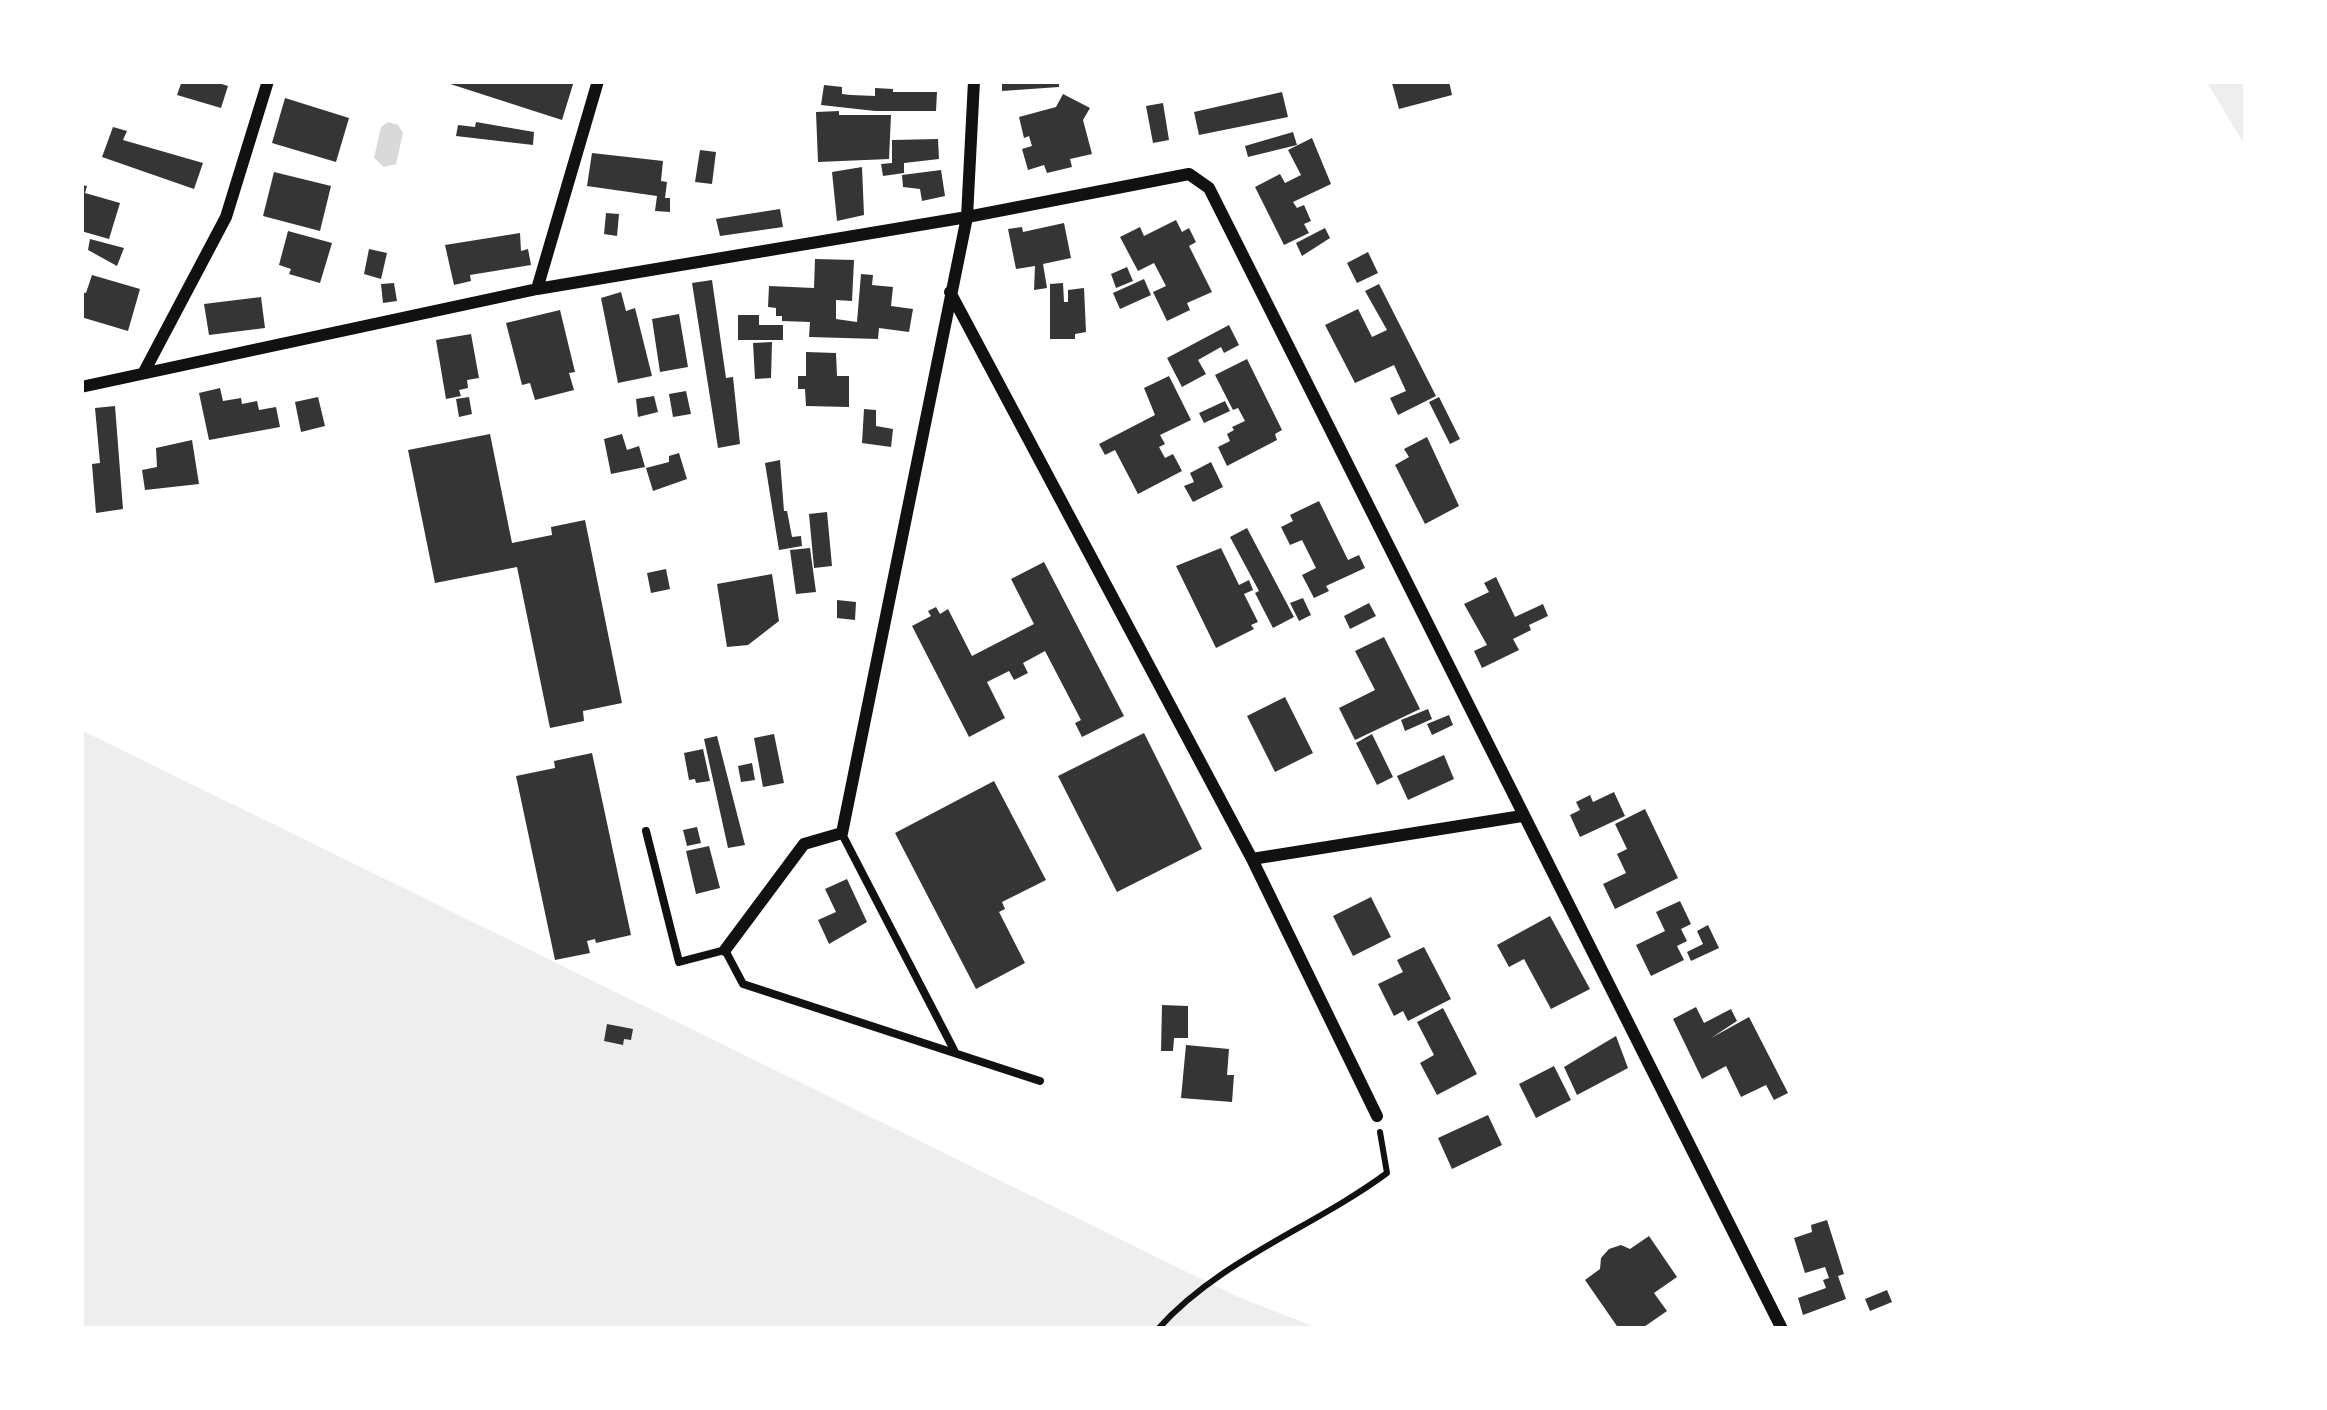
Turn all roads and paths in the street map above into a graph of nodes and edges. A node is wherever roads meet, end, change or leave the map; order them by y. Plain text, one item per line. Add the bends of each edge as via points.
1 (268, 81) edge
2 (598, 81) edge
3 (974, 81) edge
4 (967, 217) junction
5 (537, 289) junction
6 (950, 292) junction
7 (144, 372) junction
8 (81, 387) edge
9 (1522, 816) junction
10 (646, 831) dead end
11 (842, 833) junction
12 (1252, 859) junction
13 (725, 950) junction
14 (954, 1051) junction
15 (1040, 1081) dead end
16 (1377, 1116) joint
17 (1158, 1329) edge
18 (1782, 1329) edge

1 - 7 street via 226,218
2 - 5 street
3 - 4 street
4 - 5 street
4 - 6 street
4 - 9 street via 1189,174 1209,188
5 - 7 street
6 - 11 street
6 - 12 street
7 - 8 street
9 - 12 street
9 - 18 street
10 - 13 lane via 679,962
11 - 13 street via 804,844
11 - 14 lane
12 - 16 street
13 - 14 lane via 743,984
14 - 15 lane
16 - 17 path via 1387,1173 1210,1282

